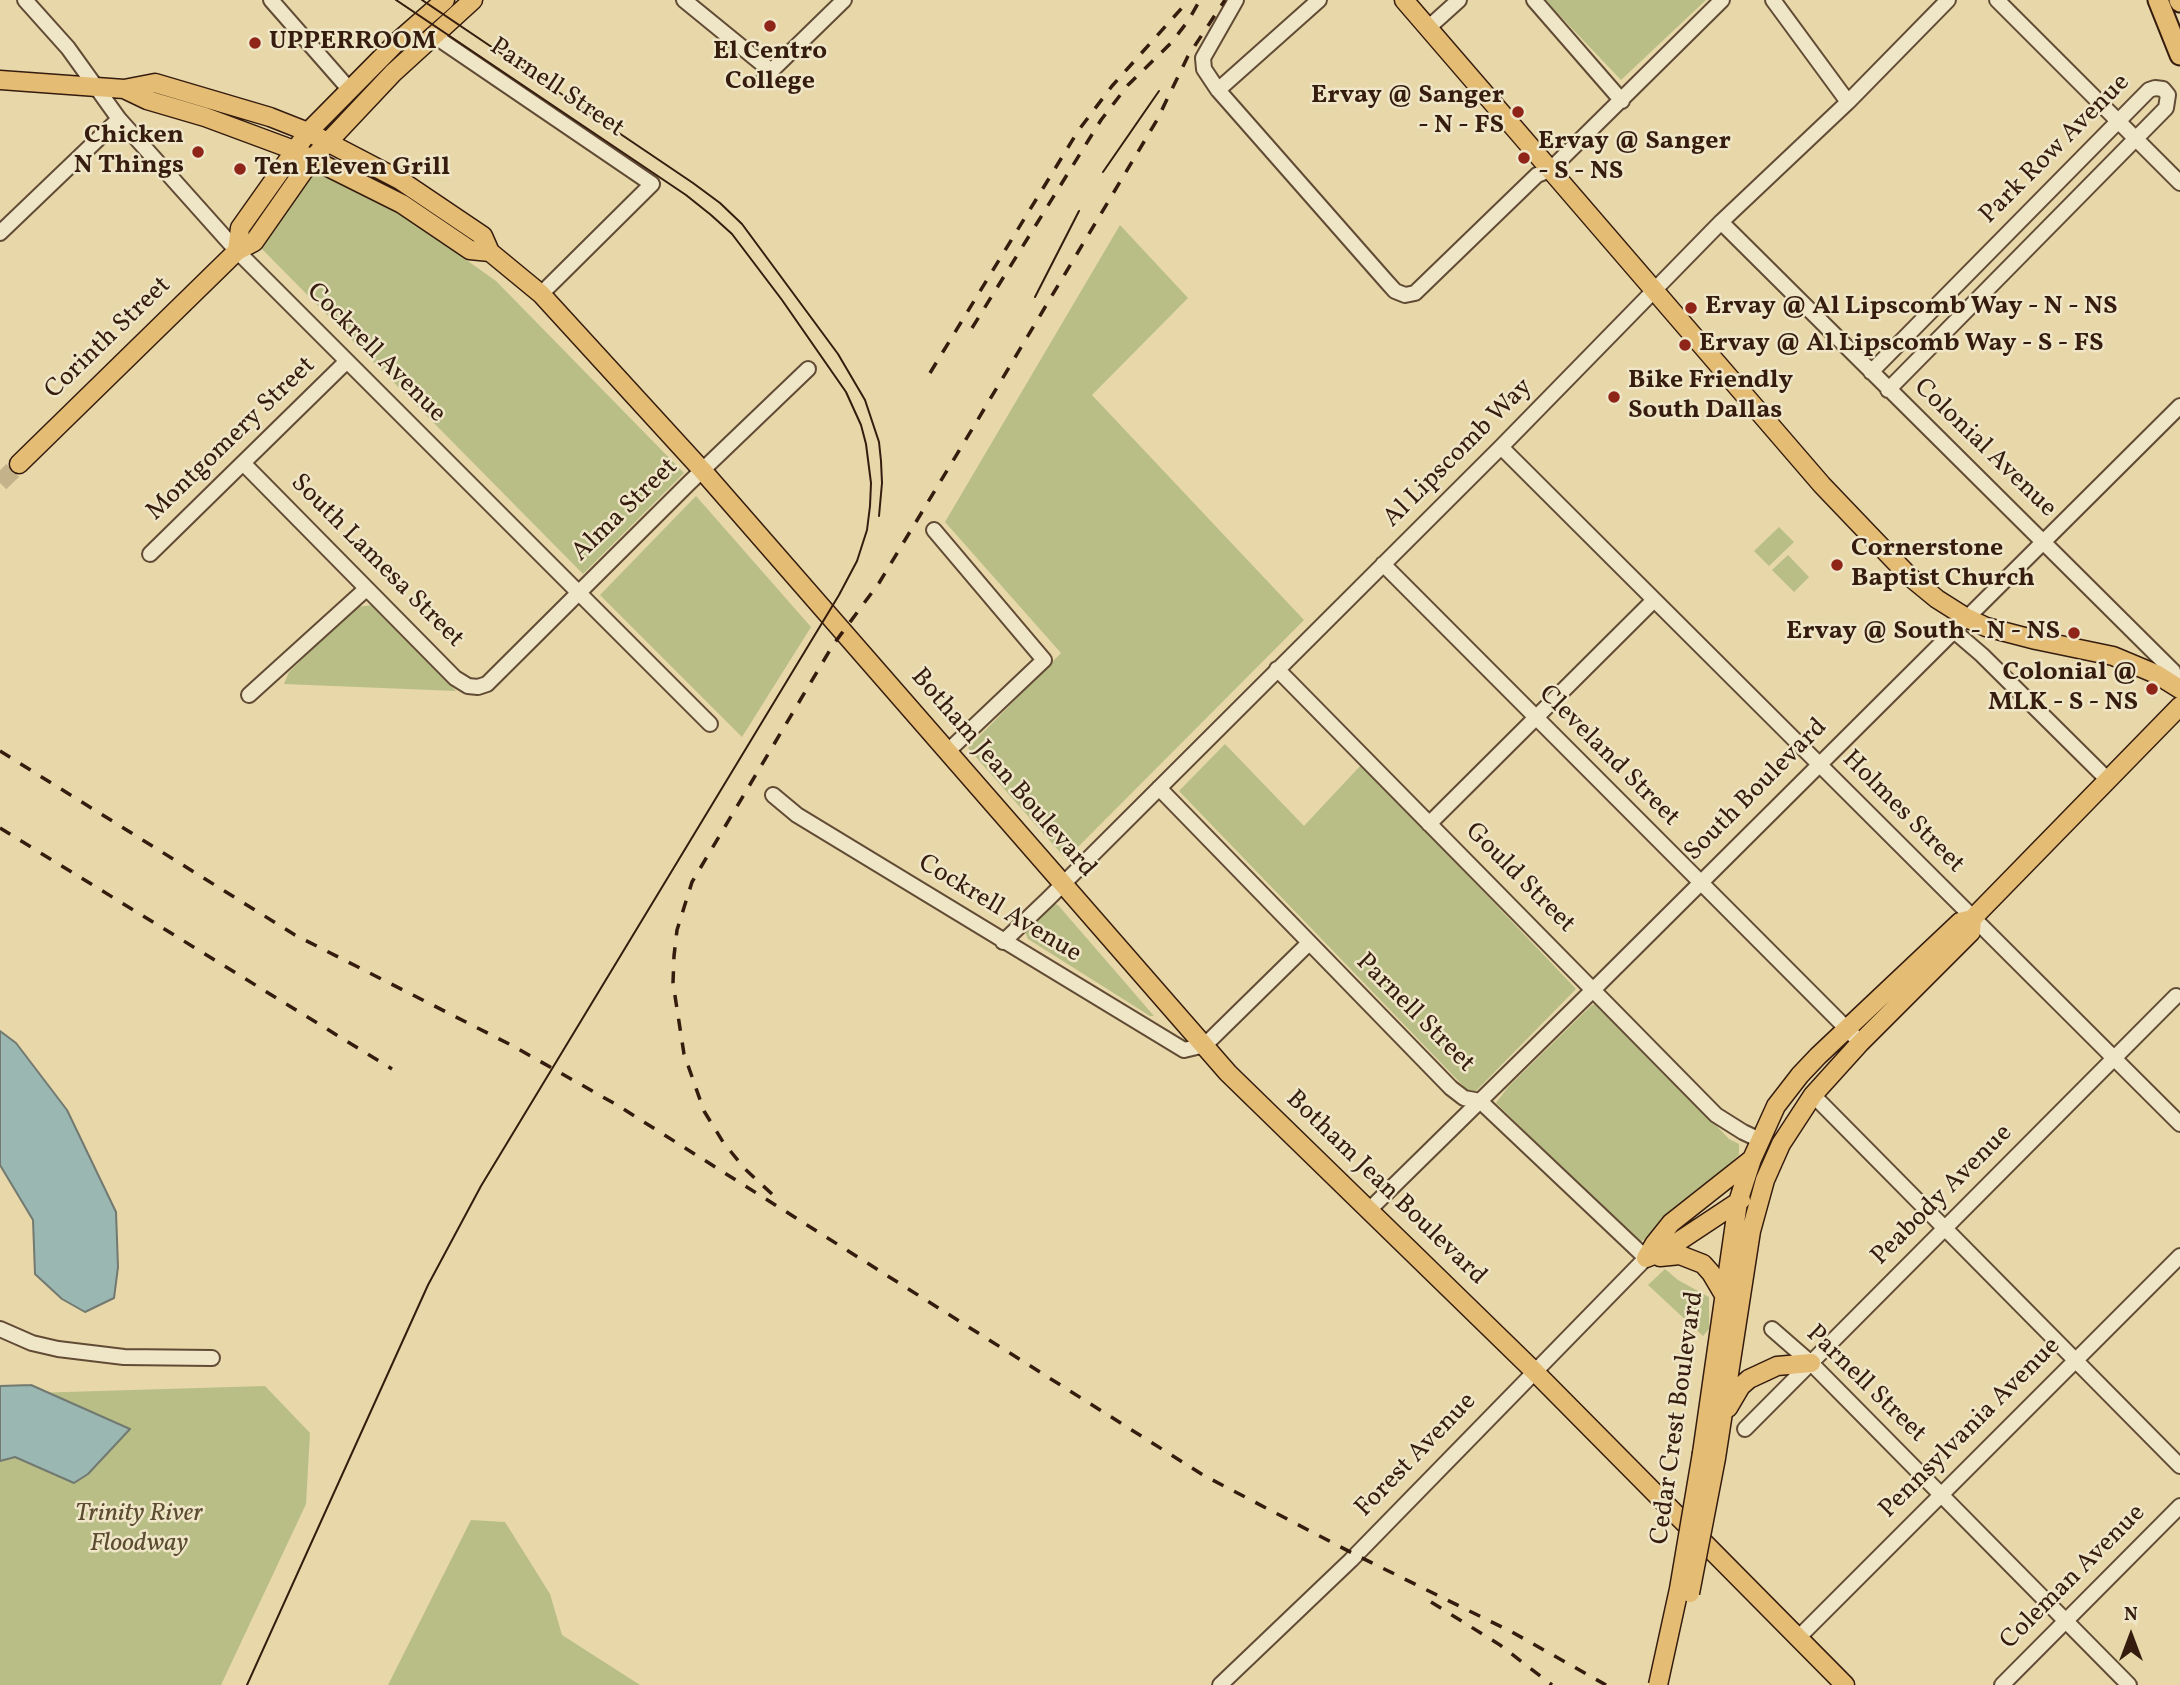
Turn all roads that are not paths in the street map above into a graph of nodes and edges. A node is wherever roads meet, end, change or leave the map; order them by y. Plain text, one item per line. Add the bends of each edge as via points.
1 (25, 0) edge
2 (271, 0) edge
3 (445, 0) edge
4 (473, 0) edge
5 (684, 0) edge
6 (844, 0) edge
7 (1236, 0) edge
8 (1319, 0) edge
9 (1404, 0) edge
10 (1459, 0) edge
11 (1534, 0) edge
12 (1722, 0) edge
13 (1773, 0) edge
14 (1948, 0) edge
15 (1997, 0) edge
16 (2158, 0) edge
17 (1429, 28) junction
18 (433, 35) junction
19 (2180, 55) edge
20 (0, 80) edge
21 (95, 86) junction
22 (124, 89) junction
23 (349, 89) junction
24 (1219, 90) junction
25 (1622, 101) junction
26 (1848, 102) junction
27 (119, 119) junction
28 (2118, 121) junction
29 (308, 132) junction
30 (2135, 139) junction
31 (328, 142) junction
32 (294, 150) junction
33 (312, 159) junction
34 (1550, 170) junction
35 (2180, 183) edge
36 (1721, 222) junction
37 (0, 233) edge
38 (237, 251) junction
39 (490, 252) junction
40 (1653, 290) junction
41 (541, 294) junction
42 (347, 361) junction
43 (808, 369) dead end
44 (1871, 372) junction
45 (1888, 390) junction
46 (2180, 406) edge
47 (1501, 447) junction
48 (243, 463) junction
49 (19, 464) tunnel mouth
50 (702, 470) junction
51 (934, 530) dead end
52 (2043, 542) junction
53 (150, 554) dead end
54 (1382, 564) junction
55 (366, 589) junction
56 (577, 593) junction
57 (1654, 600) junction
58 (1967, 618) junction
59 (1954, 631) junction
60 (1277, 669) junction
61 (478, 687) joint
62 (2177, 687) edge
63 (250, 695) dead end
64 (2180, 706) edge
65 (1535, 719) junction
66 (710, 724) dead end
67 (947, 752) junction
68 (1819, 765) junction
69 (2108, 780) junction
70 (1158, 788) junction
71 (773, 795) dead end
72 (1429, 824) junction
73 (1063, 883) junction
74 (1699, 883) junction
75 (1972, 919) junction
76 (1003, 942) junction
77 (1309, 943) junction
78 (1594, 989) junction
79 (2176, 996) dead end
80 (1847, 1029) junction
81 (1860, 1042) junction
82 (1205, 1045) junction
83 (2114, 1058) junction
84 (1813, 1095) junction
85 (1480, 1101) junction
86 (2180, 1124) edge
87 (1760, 1140) junction
88 (1752, 1159) junction
89 (1762, 1191) junction
90 (1738, 1202) junction
91 (1693, 1204) junction
92 (1368, 1210) junction
93 (1946, 1228) junction
94 (1751, 1231) junction
95 (2180, 1256) edge
96 (1646, 1258) junction
97 (1724, 1295) junction
98 (0, 1329) edge
99 (1772, 1329) dead end
100 (212, 1358) dead end
101 (2075, 1359) junction
102 (1811, 1363) junction
103 (1534, 1371) junction
104 (1722, 1420) junction
105 (1745, 1429) dead end
106 (1709, 1455) junction
107 (2180, 1466) edge
108 (1941, 1495) junction
109 (2180, 1506) edge
110 (2065, 1622) junction
111 (1798, 1638) junction
112 (1220, 1685) edge
113 (1658, 1685) edge
114 (1670, 1685) edge
115 (1845, 1685) edge
116 (2002, 1685) edge
117 (2129, 1685) edge

1 - 21 street, Cockrell Avenue
2 - 23 street
3 - 23 main road, Corinth Street
4 - 18 main road, Corinth Street
5 - 6 street via 768,75
7 - 24 street via 1203,58 1204,69
8 - 24 street
9 - 17 main road
10 - 17 street
11 - 25 street
12 - 25 street
13 - 26 street
14 - 26 street, Al Lipscomb Way
15 - 28 street
16 - 19 highway
17 - 34 main road
18 - 31 main road, Corinth Street
18 - 41 street, Parnell Street via 652,184
20 - 21 main road, Botham Jean Boulevard
21 - 22 main road, Botham Jean Boulevard
21 - 27 street, Cockrell Avenue
22 - 29 main road, Botham Jean Boulevard via 155,83
22 - 32 main road, Botham Jean Boulevard
23 - 29 main road, Corinth Street
24 - 34 street via 1395,292 1405,295 1415,293 1537,175
25 - 34 street
26 - 36 street, Al Lipscomb Way
27 - 37 street
27 - 38 street, Cockrell Avenue
28 - 30 street
28 - 30 street, Park Row Avenue via 2149,90 2163,89 2168,95 2166,108
28 - 44 street, Park Row Avenue
29 - 31 main road, Botham Jean Boulevard
29 - 32 main road, Corinth Street
30 - 35 street
30 - 45 street, Park Row Avenue
31 - 33 main road, Corinth Street
31 - 39 main road, Botham Jean Boulevard via 431,200 482,236
32 - 33 main road, Botham Jean Boulevard
32 - 38 main road, Corinth Street via 240,228
33 - 38 main road, Corinth Street via 254,242
33 - 39 main road, Botham Jean Boulevard via 402,204 470,250
34 - 40 main road
36 - 40 street, Al Lipscomb Way
36 - 44 street, Colonial Avenue
38 - 42 street, Cockrell Avenue
38 - 49 main road, Corinth Street
39 - 41 main road, Botham Jean Boulevard
40 - 47 street, Al Lipscomb Way
40 - 58 main road via 1848,514 1909,576
41 - 50 main road, Botham Jean Boulevard
42 - 48 street, Montgomery Street
42 - 56 street, Cockrell Avenue
43 - 50 street, Alma Street
44 - 45 street, Colonial Avenue
45 - 52 street, Colonial Avenue
46 - 52 street, South Boulevard
47 - 54 street, Al Lipscomb Way
47 - 57 street, Holmes Street
48 - 53 street, Montgomery Street
48 - 55 street, South Lamesa Street
50 - 56 street, Alma Street
50 - 67 main road, Botham Jean Boulevard
51 - 67 street via 1044,660
52 - 58 street, South Boulevard
52 - 62 street, Colonial Avenue via 2173,670
54 - 60 street, Al Lipscomb Way
54 - 65 street, Cleveland Street
55 - 61 street, South Lamesa Street via 455,678
55 - 63 street
56 - 61 street, Alma Street via 487,684
56 - 66 street, Cockrell Avenue
57 - 65 street
57 - 68 street, Holmes Street
58 - 59 street, South Boulevard
58 - 62 main road via 2011,634 2113,656
59 - 68 street, South Boulevard
59 - 69 street
60 - 70 street, Al Lipscomb Way
60 - 72 street, Gould Street
64 - 69 main road
65 - 72 street
65 - 74 street, Cleveland Street
67 - 73 main road, Botham Jean Boulevard
68 - 74 street, South Boulevard
68 - 75 street, Holmes Street
69 - 75 main road
70 - 73 street, Al Lipscomb Way
70 - 77 street, Parnell Street
71 - 76 street, Cockrell Avenue via 797,815
72 - 78 street, Gould Street
73 - 76 street, Al Lipscomb Way
73 - 82 main road, Botham Jean Boulevard
74 - 78 street, South Boulevard
74 - 80 street, Cleveland Street
75 - 80 main road, Cedar Crest Boulevard via 1960,922
75 - 81 main road, Cedar Crest Boulevard via 1971,932
75 - 83 street, Holmes Street
76 - 82 street, Cockrell Avenue via 1175,1046 1184,1050
77 - 82 street
77 - 85 street, Parnell Street via 1451,1088 1464,1098
78 - 85 street, South Boulevard
78 - 87 street, Gould Street via 1726,1122
79 - 83 street, Peabody Avenue
80 - 81 street, Cleveland Street
80 - 87 main road, Cedar Crest Boulevard via 1800,1075 1776,1106
81 - 84 main road, Cedar Crest Boulevard
82 - 92 main road, Botham Jean Boulevard
83 - 86 street, Holmes Street
83 - 93 street, Peabody Avenue
84 - 89 main road, Cedar Crest Boulevard via 1781,1144
84 - 93 street
85 - 92 street, South Boulevard
85 - 96 street, Parnell Street
87 - 88 main road, Cedar Crest Boulevard
88 - 90 main road, Cedar Crest Boulevard
88 - 91 main road
89 - 90 main road
89 - 94 main road, Cedar Crest Boulevard
90 - 91 main road via 1718,1199
90 - 94 main road
90 - 96 main road
90 - 97 main road, Cedar Crest Boulevard
91 - 96 main road via 1671,1223
92 - 103 main road, Botham Jean Boulevard
93 - 101 street
93 - 102 street, Peabody Avenue
94 - 104 main road, Cedar Crest Boulevard
95 - 101 street, Pennsylvania Avenue
96 - 97 main road via 1692,1258 1711,1273
96 - 103 street, Forest Avenue
97 - 106 main road, Cedar Crest Boulevard
98 - 100 street via 32,1343 98,1354
99 - 102 street, Parnell Street
101 - 107 street
101 - 108 street, Pennsylvania Avenue
102 - 104 main road via 1777,1366 1749,1378
102 - 105 street, Peabody Avenue
102 - 108 street, Parnell Street
103 - 111 main road
103 - 112 street, Forest Avenue via 1356,1555
104 - 106 main road, Cedar Crest Boulevard
106 - 113 main road, Cedar Crest Boulevard, bridge
106 - 114 main road, Cedar Crest Boulevard, bridge via 1685,1621
108 - 110 street, Parnell Street
108 - 111 street, Pennsylvania Avenue
109 - 110 street, Coleman Avenue
110 - 116 street, Coleman Avenue
110 - 117 street, Parnell Street
111 - 115 main road

